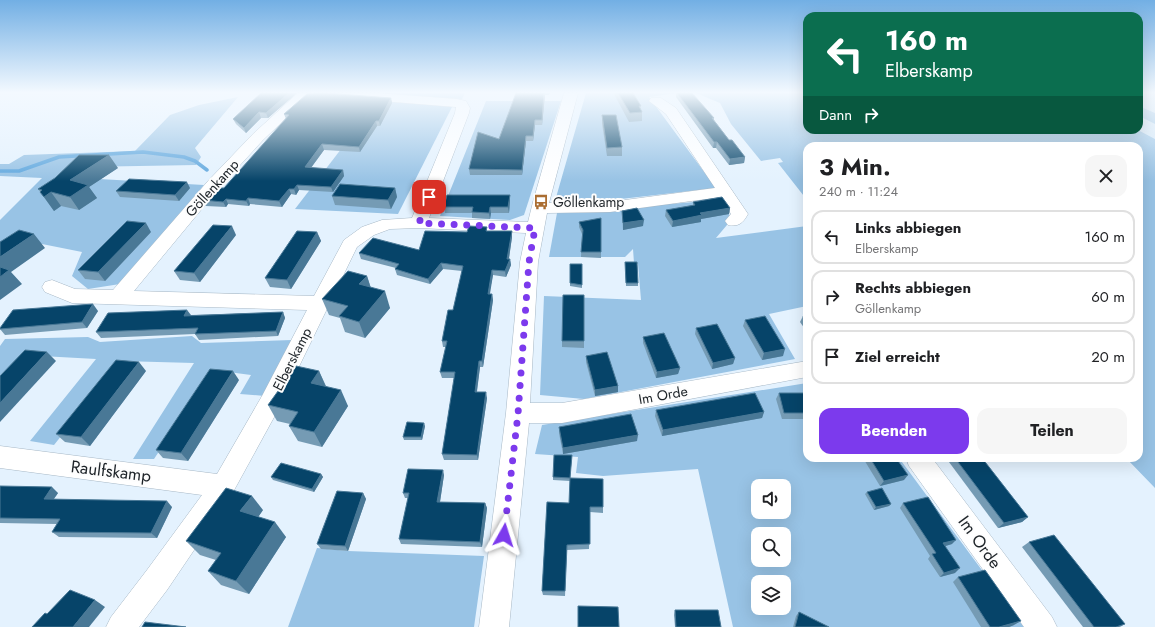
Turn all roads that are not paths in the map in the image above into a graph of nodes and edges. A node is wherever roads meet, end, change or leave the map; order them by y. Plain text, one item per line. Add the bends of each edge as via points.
1 (273, 122) edge
2 (458, 122) edge
3 (563, 122) edge
4 (679, 122) edge
5 (725, 192) junction
6 (540, 208) junction
7 (734, 221) dead end
8 (419, 223) junction
9 (535, 228) junction
10 (52, 287) dead end
11 (118, 297) junction
12 (320, 303) junction
13 (803, 370) edge
14 (518, 414) junction
15 (0, 457) edge
16 (921, 462) edge
17 (223, 486) junction
18 (121, 627) edge
19 (494, 627) edge
20 (1042, 627) edge

1 - 11 street, Göllenkamp via 214,184
2 - 8 street
3 - 6 street
4 - 5 street
5 - 6 street via 610,207
5 - 7 street via 740,214
6 - 9 street
8 - 9 street, Elberskamp
8 - 12 street, Elberskamp via 388,224 359,236 350,244
9 - 14 street via 529,262
10 - 11 street via 72,296
11 - 12 street
12 - 17 street, Elberskamp via 270,403
13 - 14 street, Im Orde via 562,413
14 - 19 street
15 - 17 street, Raulfskamp
16 - 20 street, Im Orde
17 - 18 street, Elberskamp

